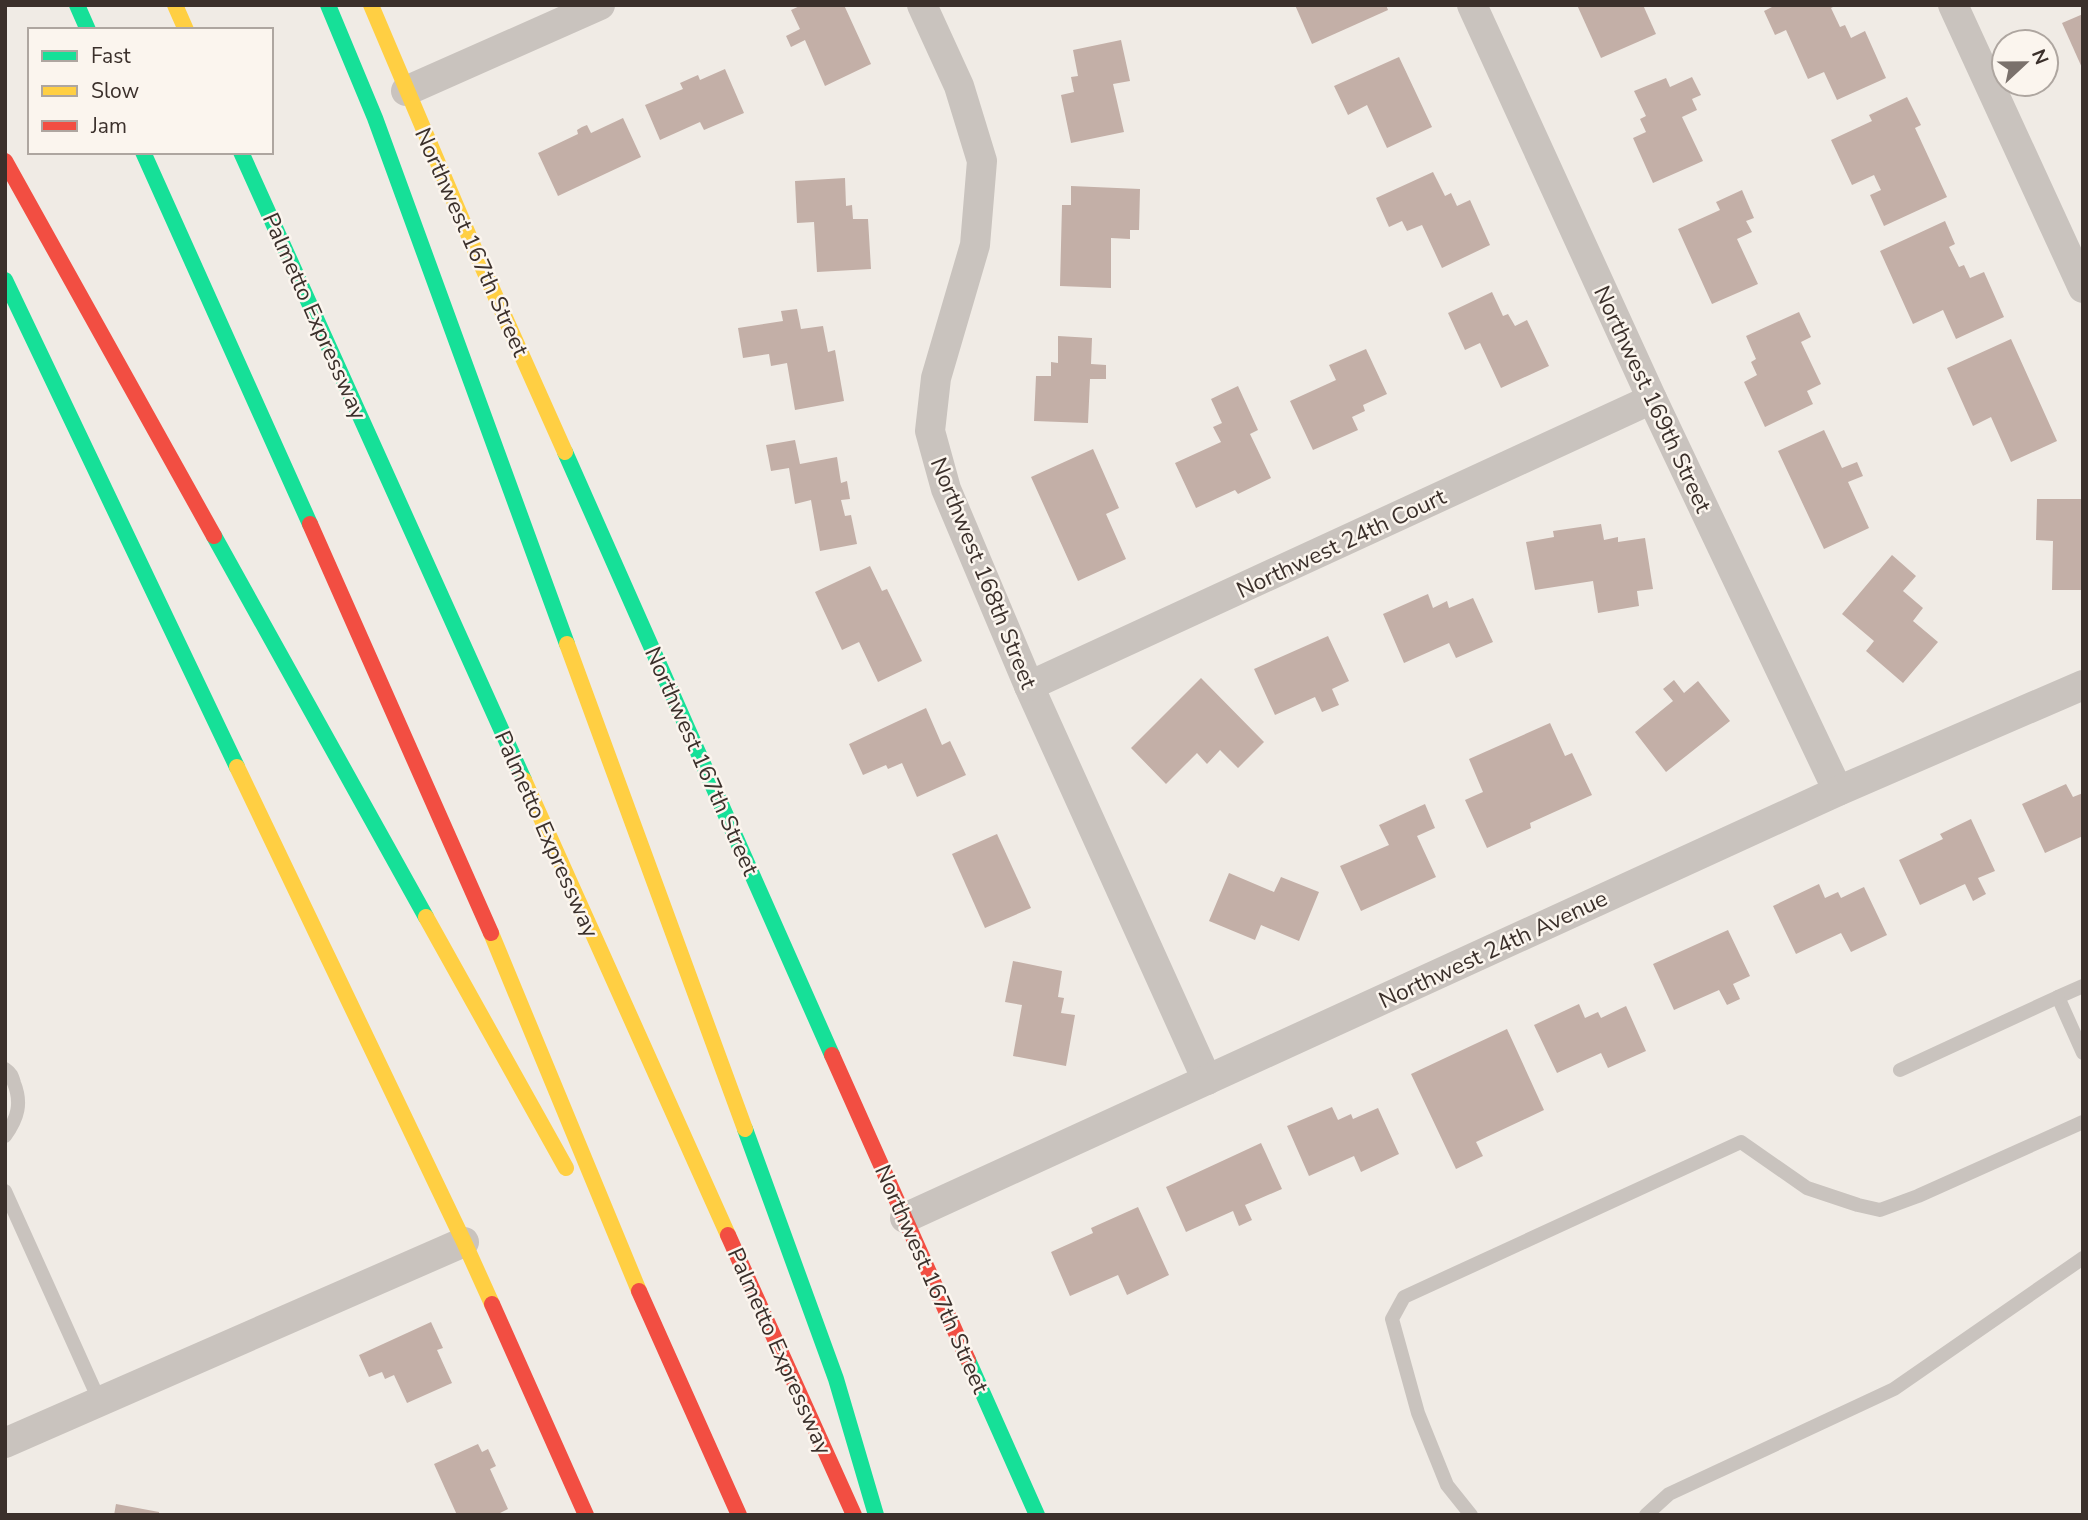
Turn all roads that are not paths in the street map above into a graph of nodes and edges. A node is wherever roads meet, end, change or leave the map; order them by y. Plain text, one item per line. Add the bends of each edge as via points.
1 (77, 5) edge
2 (175, 5) edge
3 (328, 5) edge
4 (371, 5) edge
5 (600, 5) edge
6 (922, 5) edge
7 (1472, 5) edge
8 (1953, 5) edge
9 (87, 28) edge
10 (185, 28) edge
11 (407, 91) junction
12 (144, 154) edge
13 (242, 154) edge
14 (5, 161) edge
15 (5, 280) edge
16 (2083, 288) edge
17 (1652, 399) junction
18 (2083, 685) edge
19 (1029, 686) junction
20 (1838, 791) junction
21 (2083, 986) edge
22 (2058, 998) junction
23 (2083, 1053) edge
24 (5, 1069) edge
25 (1900, 1070) dead end
26 (1207, 1080) junction
27 (2083, 1122) edge
28 (5, 1136) edge
29 (574, 1182) dead end
30 (5, 1191) edge
31 (588, 1206) dead end
32 (905, 1218) junction
33 (464, 1242) junction
34 (2083, 1258) edge
35 (649, 1314) junction
36 (100, 1402) junction
37 (5, 1443) edge
38 (586, 1515) edge
39 (740, 1515) edge
40 (854, 1515) edge
41 (876, 1515) edge
42 (1037, 1515) edge
43 (1471, 1515) edge
44 (1646, 1515) edge

1 - 9 main road
2 - 10 main road
3 - 41 main road via 375,118 836,1378
4 - 11 main road, Northwest 167th Street
5 - 11 street
6 - 19 street, Northwest 168th Street via 958,86 982,162 975,245 936,378 930,431 946,489
7 - 17 street, Northwest 169th Street
8 - 16 street
11 - 32 main road, Northwest 167th Street
12 - 35 main road via 469,880
13 - 40 main road, Palmetto Expressway
14 - 29 main road
15 - 33 main road
17 - 19 street, Northwest 24th Court
17 - 20 street, Northwest 169th Street
18 - 20 street, Northwest 24th Avenue
19 - 26 street, Northwest 168th Street
20 - 26 street, Northwest 24th Avenue
21 - 22 lane
22 - 23 lane
22 - 25 lane
24 - 28 lane via 20,1097 14,1124
26 - 32 street, Northwest 24th Avenue
27 - 43 lane via 1880,1210 1807,1188 1741,1142 1404,1297 1392,1319 1418,1413 1447,1485
30 - 36 lane
31 - 35 main road
32 - 42 main road, Northwest 167th Street
33 - 36 street
33 - 38 main road
34 - 44 lane via 1894,1388 1669,1494
35 - 39 main road
36 - 37 street

